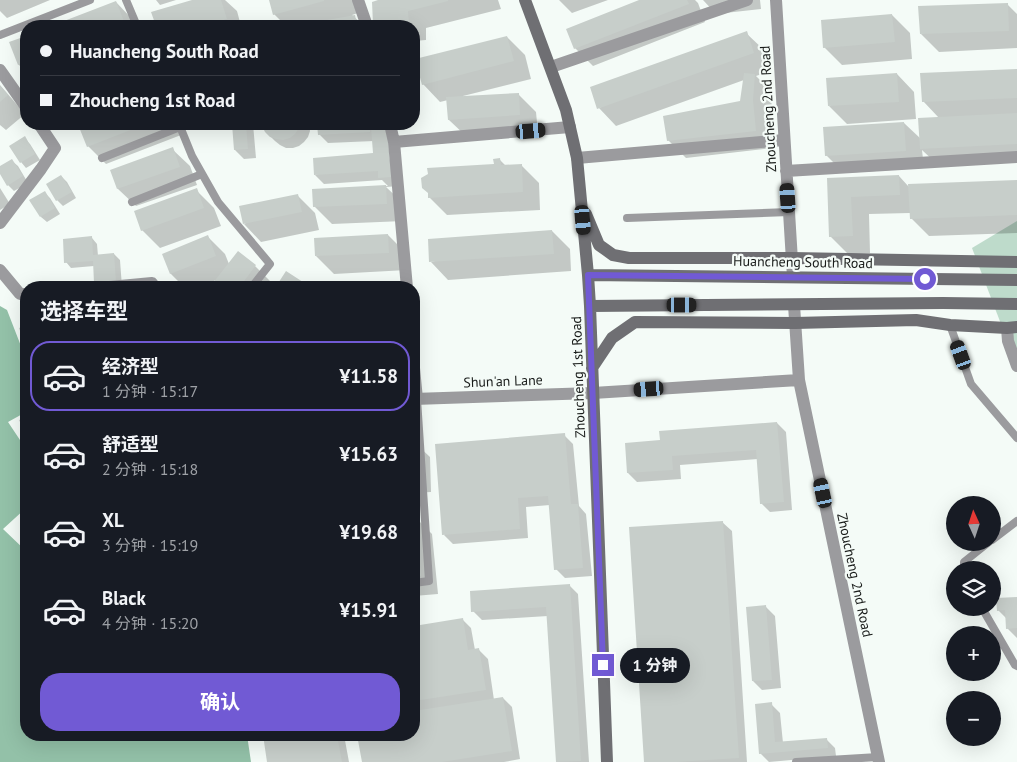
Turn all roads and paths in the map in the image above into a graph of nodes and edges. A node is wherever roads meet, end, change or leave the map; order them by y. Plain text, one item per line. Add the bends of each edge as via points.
1 (90, 0) edge
2 (126, 0) edge
3 (358, 0) edge
4 (525, 0) edge
5 (747, 0) edge
6 (776, 0) edge
7 (39, 20) edge
8 (134, 20) edge
9 (365, 20) edge
10 (20, 27) edge
11 (0, 35) edge
12 (551, 67) junction
13 (0, 70) edge
14 (20, 98) edge
15 (570, 127) junction
16 (42, 130) edge
17 (168, 130) edge
18 (182, 130) edge
19 (391, 130) edge
20 (784, 140) junction
21 (394, 142) junction
22 (1017, 157) edge
23 (102, 158) dead end
24 (577, 158) junction
25 (786, 171) junction
26 (202, 174) junction
27 (581, 201) junction
28 (132, 202) dead end
29 (789, 212) junction
30 (627, 218) dead end
31 (0, 223) edge
32 (792, 258) junction
33 (1017, 262) edge
34 (0, 270) edge
35 (588, 275) junction
36 (793, 277) junction
37 (1017, 280) edge
38 (257, 281) edge
39 (406, 281) edge
40 (20, 294) edge
41 (1017, 304) edge
42 (794, 305) junction
43 (590, 306) junction
44 (795, 323) junction
45 (950, 325) junction
46 (1012, 327) edge
47 (1017, 366) edge
48 (592, 368) junction
49 (799, 380) junction
50 (593, 393) junction
51 (420, 399) edge
52 (1017, 438) edge
53 (420, 459) edge
54 (422, 483) joint
55 (1017, 521) edge
56 (1001, 533) edge
57 (978, 551) edge
58 (965, 561) edge
59 (420, 582) edge
60 (987, 616) edge
61 (1017, 666) edge
62 (878, 759) edge
63 (607, 762) edge
64 (796, 762) edge

1 - 7 lane
2 - 8 lane
3 - 9 street
4 - 12 street, Zhoucheng 1st Road
5 - 12 street
6 - 20 street, Zhoucheng 2nd Road
10 - 11 lane
12 - 15 street, Zhoucheng 1st Road
13 - 14 street
15 - 21 street
15 - 24 street, Zhoucheng 1st Road
16 - 31 street via 56,148
17 - 23 lane
18 - 26 lane
19 - 21 street
20 - 24 street
20 - 25 street, Zhoucheng 2nd Road
21 - 39 street
22 - 25 street
24 - 27 street, Zhoucheng 1st Road
25 - 29 street, Zhoucheng 2nd Road
26 - 28 lane
26 - 38 lane via 218,202 270,264
27 - 32 street via 599,245 613,255 628,258
27 - 35 street, Zhoucheng 1st Road
29 - 30 lane
29 - 32 street, Zhoucheng 2nd Road
32 - 33 street
32 - 36 street, Zhoucheng 2nd Road
34 - 40 street
35 - 36 street, Huancheng South Road
35 - 43 street, Zhoucheng 1st Road
36 - 37 street, Huancheng South Road
41 - 42 street
42 - 43 street
42 - 44 street, Zhoucheng 2nd Road
43 - 48 street, Zhoucheng 1st Road
44 - 45 street via 916,320
44 - 48 street via 635,322 612,338
44 - 49 street, Zhoucheng 2nd Road
45 - 46 street
45 - 52 lane via 971,384
46 - 47 street via 1008,341
48 - 50 street, Zhoucheng 1st Road
49 - 50 street, Shun'an Lane
49 - 62 street, Zhoucheng 2nd Road
50 - 51 street, Shun'an Lane
50 - 63 street, Zhoucheng 1st Road
53 - 54 lane
54 - 59 lane via 429,581
55 - 56 lane
57 - 58 lane
60 - 61 lane
62 - 64 lane

